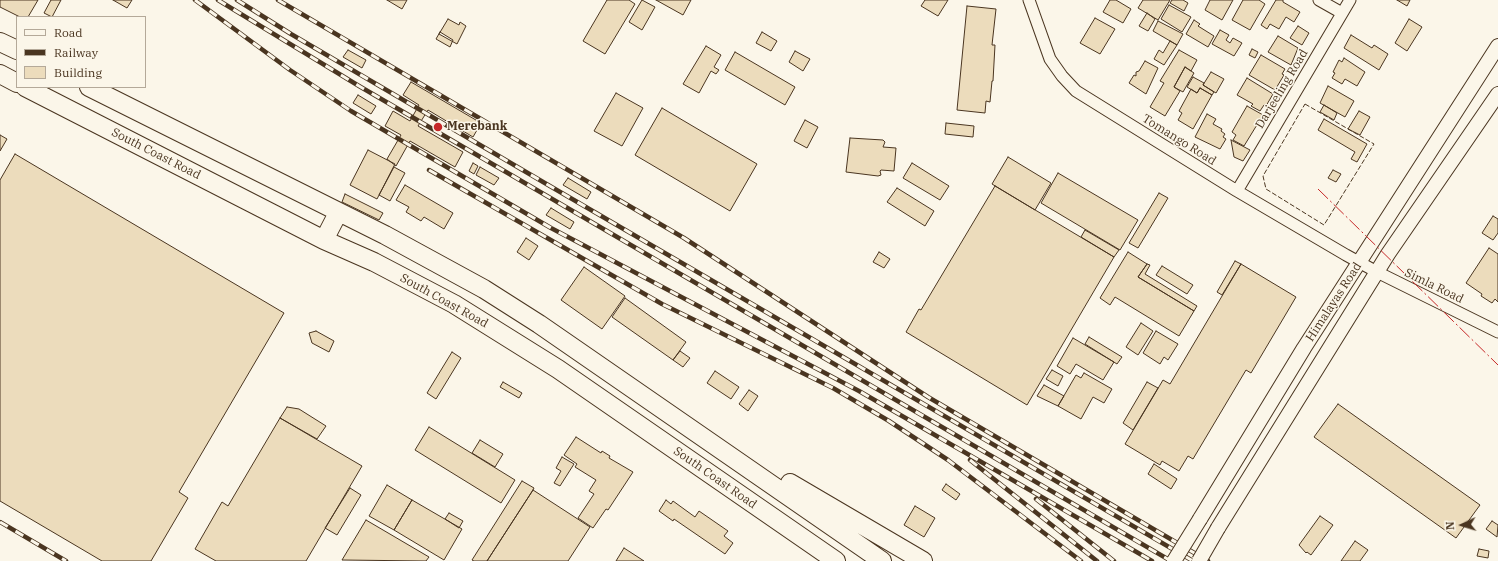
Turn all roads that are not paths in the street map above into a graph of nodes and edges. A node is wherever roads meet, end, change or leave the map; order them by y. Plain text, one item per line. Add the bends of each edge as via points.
1 (1029, 0) edge
2 (1319, 0) edge
3 (1350, 0) edge
4 (1342, 13) junction
5 (0, 42) edge
6 (1498, 46) edge
7 (16, 50) edge
8 (0, 74) edge
9 (16, 82) edge
10 (29, 88) edge
11 (91, 88) edge
12 (45, 92) edge
13 (1498, 94) edge
14 (1237, 191) junction
15 (338, 213) junction
16 (324, 240) junction
17 (1359, 262) junction
18 (1377, 272) junction
19 (1498, 332) edge
20 (634, 388) junction
21 (620, 413) junction
22 (753, 470) junction
23 (758, 508) junction
24 (818, 561) edge
25 (836, 561) edge
26 (882, 561) edge
27 (923, 561) edge
28 (1174, 561) edge
29 (1198, 561) edge

1 - 14 street, Tomango Road via 1050,59 1076,90
2 - 4 street
3 - 4 street, Darjeeling Road
4 - 14 street, Darjeeling Road
5 - 7 main road
6 - 17 street, Himalayas Road
8 - 9 main road
10 - 12 main road, South Coast Road
11 - 15 main road
12 - 16 main road, South Coast Road
13 - 18 street, Himalayas Road
14 - 17 street, Tomango Road
15 - 16 main road
15 - 20 main road via 385,235 484,289
16 - 21 main road, South Coast Road via 374,262 454,304 558,369
17 - 18 street, Simla Road
17 - 28 street, Himalayas Road, bridge
18 - 19 street, Simla Road
18 - 29 street, Himalayas Road, bridge
20 - 21 main road
20 - 22 main road
21 - 23 main road, South Coast Road
22 - 26 main road
22 - 27 main road via 787,481
23 - 24 main road
23 - 25 main road, South Coast Road

